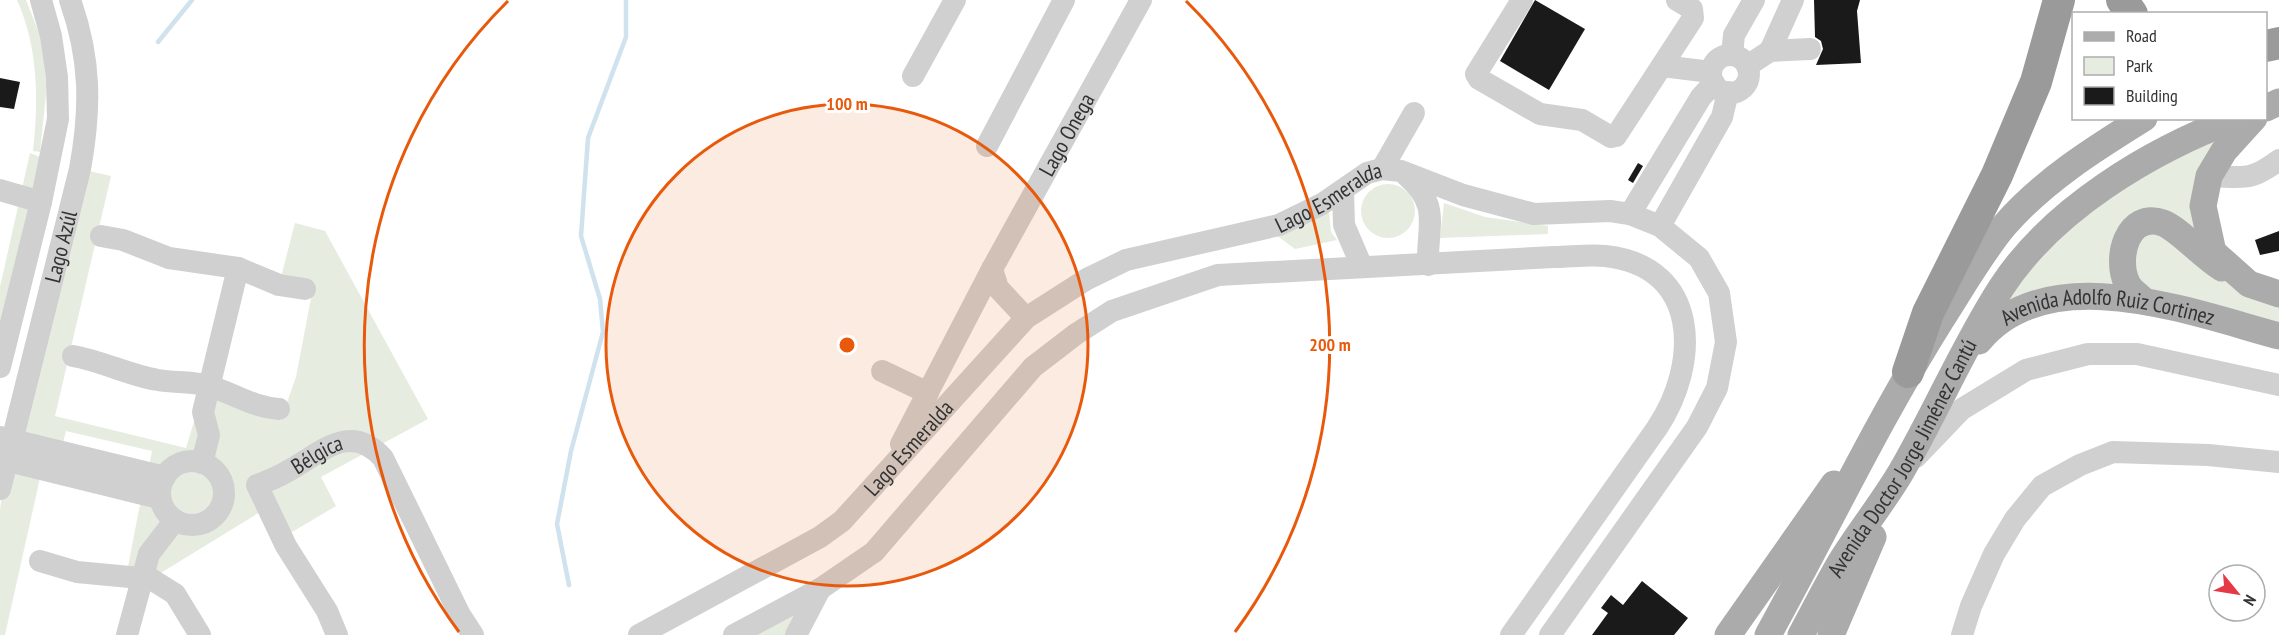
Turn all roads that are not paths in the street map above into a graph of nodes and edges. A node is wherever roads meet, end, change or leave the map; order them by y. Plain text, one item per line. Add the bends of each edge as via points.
1 (41, 0) edge
2 (70, 0) edge
3 (955, 0) edge
4 (1064, 0) edge
5 (1141, 0) edge
6 (1522, 0) edge
7 (1677, 0) edge
8 (1754, 0) edge
9 (1793, 0) edge
10 (2059, 0) edge
11 (1810, 49) dead end
12 (1770, 51) junction
13 (1740, 61) junction
14 (1662, 66) junction
15 (913, 76) dead end
16 (1718, 82) junction
17 (1414, 113) dead end
18 (2141, 120) edge
19 (2232, 120) edge
20 (2252, 120) edge
21 (987, 146) dead end
22 (2279, 160) edge
23 (1391, 170) junction
24 (2209, 176) junction
25 (1446, 189) junction
26 (0, 190) edge
27 (1343, 191) junction
28 (41, 202) junction
29 (1430, 206) junction
30 (1630, 214) junction
31 (1660, 226) junction
32 (102, 236) dead end
33 (1428, 265) junction
34 (1362, 267) junction
35 (238, 268) junction
36 (992, 269) junction
37 (2249, 284) junction
38 (305, 289) dead end
39 (2279, 294) edge
40 (2143, 300) junction
41 (1026, 318) junction
42 (2279, 336) edge
43 (73, 356) dead end
44 (0, 367) edge
45 (1958, 367) junction
46 (882, 371) dead end
47 (1908, 372) junction
48 (2279, 385) edge
49 (210, 387) junction
50 (928, 393) junction
51 (1888, 407) junction
52 (279, 409) dead end
53 (4, 449) edge
54 (2279, 462) edge
55 (202, 463) junction
56 (1900, 473) junction
57 (882, 479) junction
58 (224, 485) junction
59 (257, 485) junction
60 (162, 487) junction
61 (0, 489) edge
62 (175, 520) junction
63 (40, 561) dead end
64 (140, 579) junction
65 (820, 589) junction
66 (127, 635) edge
67 (200, 635) edge
68 (337, 635) edge
69 (473, 635) edge
70 (639, 635) edge
71 (734, 635) edge
72 (796, 635) edge
73 (1511, 635) edge
74 (1550, 635) edge
75 (1728, 635) edge
76 (1768, 635) edge
77 (1801, 635) edge
78 (1831, 635) edge
79 (1962, 635) edge

1 - 28 street, Lago Azúl via 57,77 58,119
2 - 53 street, Lago Azúl via 80,29 88,80 88,122 80,169
3 - 15 street
4 - 21 street
5 - 36 street, Lago Onega
6 - 14 street via 1476,75 1540,114 1582,120 1611,137 1616,136
7 - 14 street via 1692,9 1693,18
8 - 13 street via 1734,35
9 - 12 street
10 - 47 highway via 2036,82 1997,175 1928,314
11 - 12 street
12 - 13 street
13 - 16 street via 1716,61
13 - 16 street via 1745,84 1735,92
14 - 16 street
16 - 30 street via 1701,97
16 - 31 street via 1722,117
17 - 23 street
18 - 47 main road, Avenida Doctor Jorge Jiménez Cantú via 2050,182 2005,226
19 - 45 main road, Avenida Doctor Jorge Jiménez Cantú via 2194,134 2075,208 2001,287
20 - 24 main road via 2224,151
22 - 24 street via 2251,177
23 - 25 street, Lago Esmeralda
23 - 27 street, Lago Esmeralda via 1367,173
23 - 29 street via 1426,196
24 - 37 main road via 2203,206 2213,252
25 - 29 street
25 - 30 street, Lago Esmeralda via 1534,214
26 - 28 street
27 - 34 street via 1344,225
27 - 41 street, Lago Esmeralda via 1279,225 1126,260 1086,279
28 - 44 street, Lago Azúl
29 - 33 street
30 - 31 street, Lago Esmeralda
31 - 74 street, Lago Esmeralda via 1699,258 1719,293 1726,342 1717,388 1697,427
32 - 35 street via 169,258
33 - 34 street, Lago Esmeralda
33 - 73 street, Lago Esmeralda via 1605,256 1656,275 1677,299 1684,319 1684,370 1672,406
34 - 65 street, Lago Esmeralda via 1218,275 1112,311 1033,367 874,552
35 - 38 street via 279,285
35 - 49 street
36 - 41 street via 998,288
36 - 50 street, Lago Onega
37 - 39 main road
37 - 40 main road via 2206,259 2173,229 2160,222 2144,223 2135,228 2123,245 2121,260 2127,285
40 - 42 main road, Avenida Adolfo Ruiz Cortinez
40 - 45 main road, Avenida Adolfo Ruiz Cortinez via 2063,297 2043,301 1992,326
41 - 57 street, Lago Esmeralda
43 - 49 street via 96,360 134,375
45 - 56 main road, Avenida Doctor Jorge Jiménez Cantú
46 - 50 street
47 - 51 main road, Avenida Doctor Jorge Jiménez Cantú
48 - 56 street via 2137,354 2088,354 2026,370 1962,409
49 - 52 street via 260,407
49 - 55 street via 203,412 209,435
50 - 57 street, Lago Onega
51 - 75 main road
51 - 76 main road, Avenida Doctor Jorge Jiménez Cantú
53 - 60 street
53 - 61 street, Lago Azúl
54 - 79 street via 2113,452 2079,465 2042,486 2014,519 1994,554
55 - 58 street via 213,468
55 - 60 street via 184,462
56 - 77 main road, Avenida Doctor Jorge Jiménez Cantú via 1841,563
56 - 78 main road
57 - 70 street, Lago Esmeralda via 842,521 820,537
58 - 59 street
58 - 62 street via 224,501 215,516 202,524
59 - 68 street via 286,546 327,611
59 - 69 street, Bélgica via 340,441 356,440 371,445 383,458
60 - 62 street
62 - 64 street via 149,554
63 - 64 street via 77,572
64 - 66 street
64 - 67 street via 151,579 175,594
65 - 71 street, Lago Esmeralda
65 - 72 street

